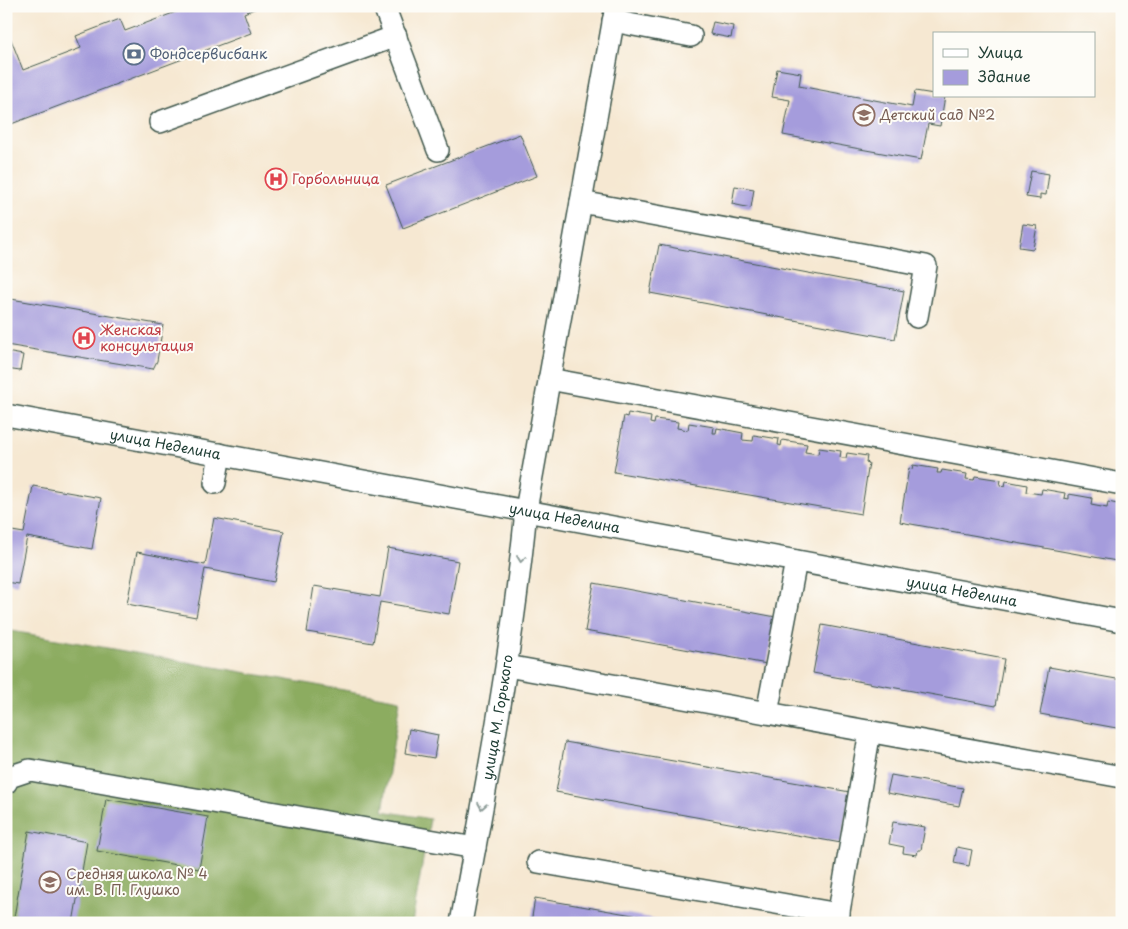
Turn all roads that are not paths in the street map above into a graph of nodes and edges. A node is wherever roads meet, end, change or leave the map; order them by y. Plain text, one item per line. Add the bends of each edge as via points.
1 (384, 6) edge
2 (615, 14) edge
3 (396, 36) junction
4 (691, 36) dead end
5 (160, 122) dead end
6 (438, 150) dead end
7 (581, 202) junction
8 (917, 317) dead end
9 (549, 379) junction
10 (6, 415) edge
11 (220, 454) junction
12 (215, 483) dead end
13 (1122, 484) edge
14 (526, 510) junction
15 (796, 561) junction
16 (1122, 621) edge
17 (507, 666) junction
18 (767, 713) junction
19 (870, 731) junction
20 (1122, 777) edge
21 (6, 783) edge
22 (475, 848) junction
23 (538, 862) dead end
24 (838, 918) edge
25 (462, 923) edge

1 - 3 street
2 - 4 street
2 - 7 street, улица М. Горького
3 - 5 street
3 - 6 street
7 - 8 street via 926,266
7 - 9 street, улица М. Горького
9 - 13 street
9 - 14 street, улица М. Горького
10 - 11 street, улица Неделина
11 - 12 street
11 - 14 street, улица Неделина
14 - 15 street, улица Неделина
14 -> 17 street, улица М. Горького
15 - 16 street, улица Неделина
15 - 18 street
17 - 18 street
17 -> 22 street, улица М. Горького
18 - 19 street
19 - 20 street
19 - 24 street
21 - 22 street via 9,777 30,770
22 - 25 street, улица М. Горького
23 - 24 street

